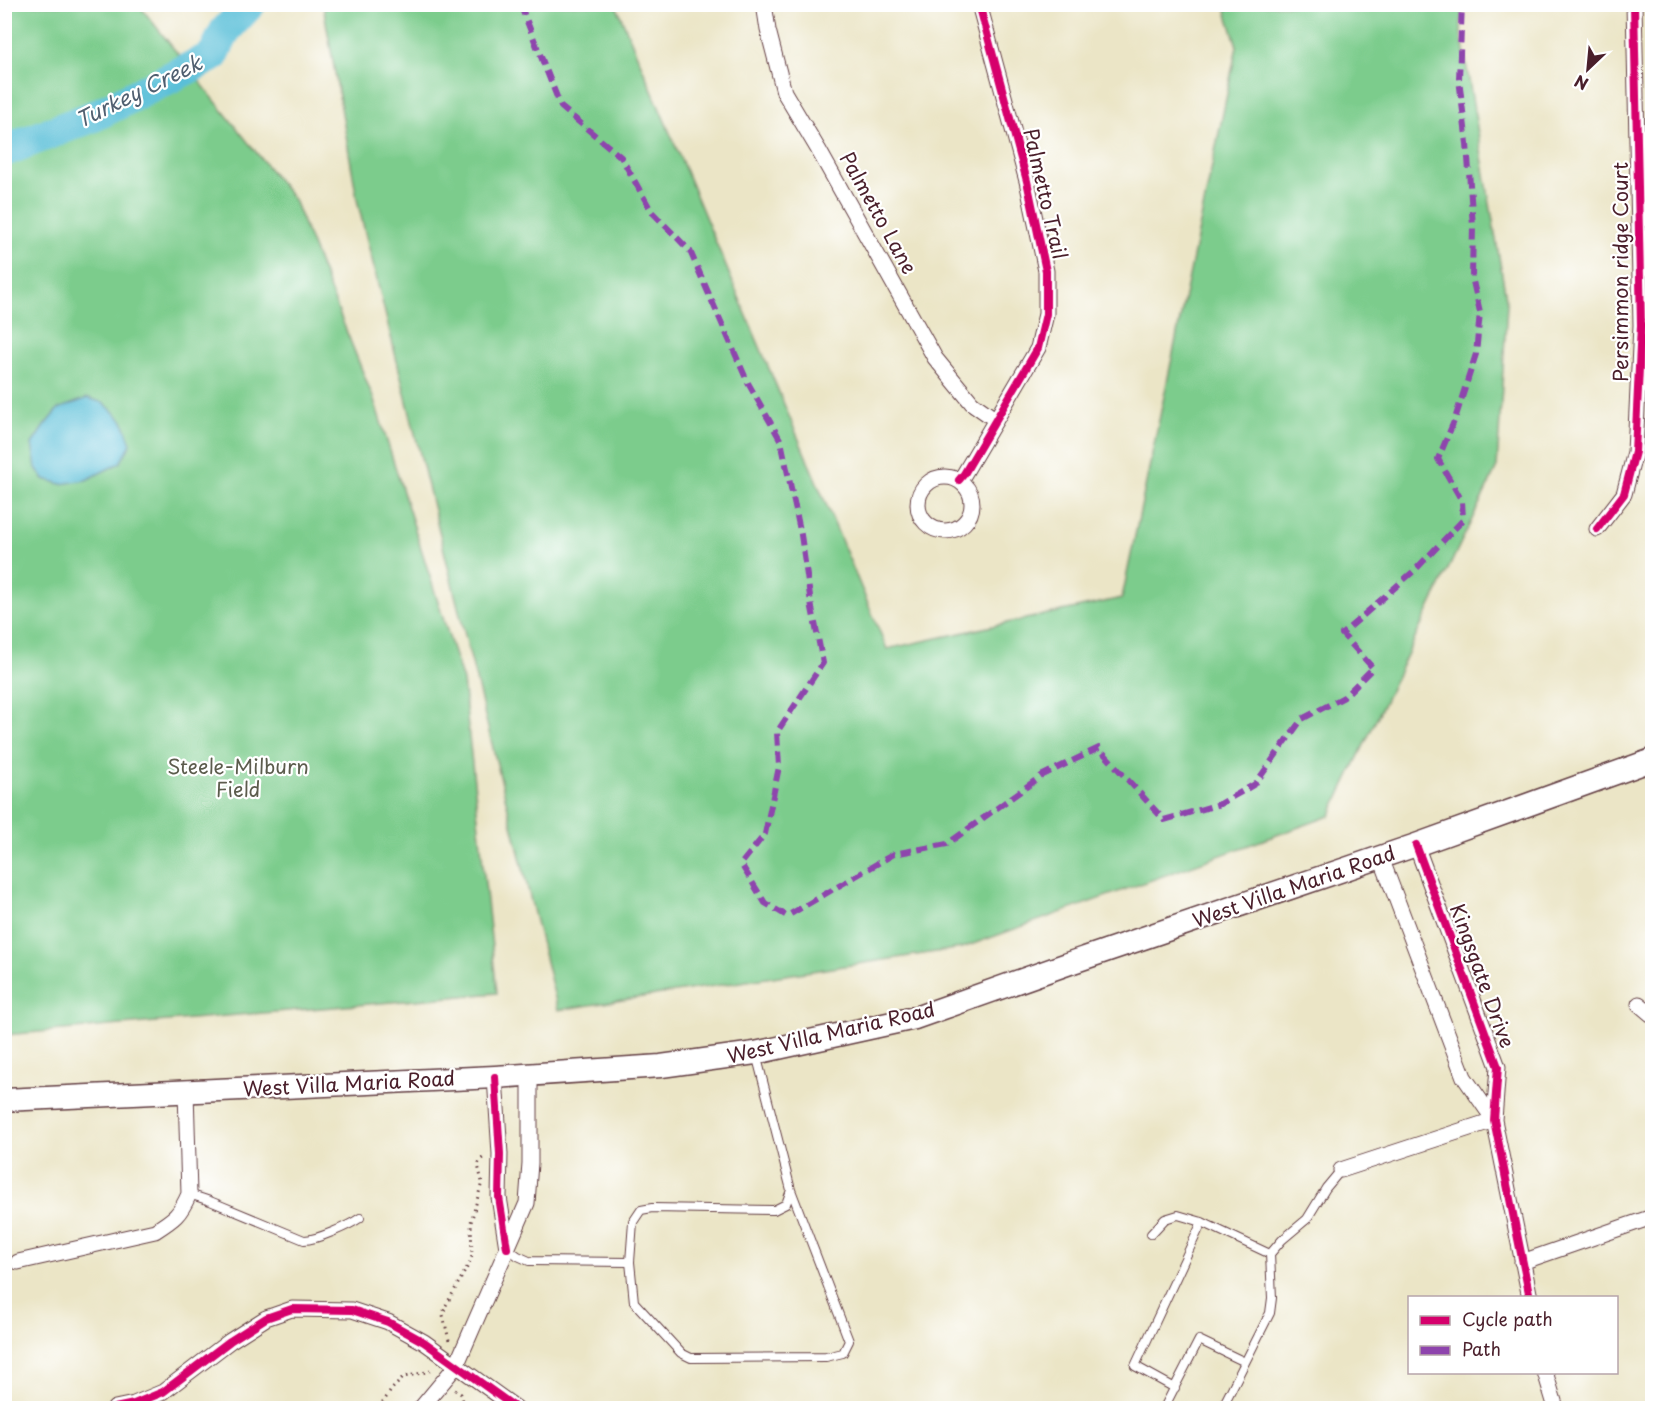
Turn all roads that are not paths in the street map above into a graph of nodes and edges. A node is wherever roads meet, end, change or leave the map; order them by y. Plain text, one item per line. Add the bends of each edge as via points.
1 (764, 4) edge
2 (979, 4) edge
3 (1634, 4) edge
4 (996, 420) junction
5 (959, 480) dead end
6 (1597, 529) dead end
7 (1653, 760) edge
8 (1416, 845) junction
9 (1381, 858) junction
10 (1639, 1004) dead end
11 (1653, 1014) edge
12 (755, 1053) junction
13 (530, 1075) junction
14 (495, 1077) junction
15 (186, 1091) junction
16 (4, 1100) edge
17 (1494, 1120) junction
18 (1341, 1170) joint
19 (791, 1190) junction
20 (189, 1194) junction
21 (1653, 1217) edge
22 (360, 1218) dead end
23 (1202, 1222) junction
24 (1151, 1234) dead end
25 (507, 1248) junction
26 (1270, 1254) junction
27 (18, 1262) dead end
28 (630, 1262) junction
29 (1522, 1262) junction
30 (1530, 1296) edge
31 (1245, 1362) junction
32 (456, 1366) junction
33 (1546, 1374) edge
34 (1174, 1388) junction
35 (115, 1408) edge
36 (421, 1408) edge
37 (516, 1408) edge
38 (1164, 1408) edge
39 (1222, 1408) edge
40 (1556, 1408) edge

1 - 4 street, Palmetto Lane via 784,92 935,358 972,403
2 - 4 street, Palmetto Trail via 1027,181 1046,272 1046,314 1038,348
3 - 6 street, Persimmon ridge Court via 1641,325 1635,452 1624,494
4 - 5 street, Palmetto Trail
7 - 8 main road, West Villa Maria Road
8 - 9 main road, West Villa Maria Road
8 - 17 street, Kingsgate Drive via 1498,1067
9 - 12 main road, West Villa Maria Road via 915,1018
9 - 17 street, Kingsgate Drive via 1464,1077
10 - 11 street
12 - 13 main road, West Villa Maria Road via 661,1066
12 - 19 lane
13 - 14 main road, West Villa Maria Road
13 - 25 street via 527,1203
14 - 15 main road, West Villa Maria Road
14 - 25 street via 499,1197
15 - 16 main road, West Villa Maria Road
15 - 20 street
17 - 18 street
17 - 29 street, Kingsgate Drive
18 - 26 lane via 1307,1219
19 - 28 lane via 786,1204 774,1210 641,1210 633,1222
19 - 28 lane via 849,1341 843,1353 826,1357 691,1358 681,1353 634,1302
20 - 22 lane via 304,1240
20 - 27 street via 173,1219 155,1231
21 - 29 street
23 - 24 lane via 1178,1215 1165,1219
23 - 26 lane
23 - 34 lane via 1134,1366
25 - 28 lane via 529,1261
25 - 32 street
26 - 31 lane via 1270,1313
29 - 30 street, Kingsgate Drive
31 - 34 lane via 1199,1340
31 - 39 lane
32 - 35 street via 388,1322 352,1310 292,1308 266,1318 230,1341 163,1392
32 - 36 street
32 - 37 street
33 - 40 street
34 - 38 lane

